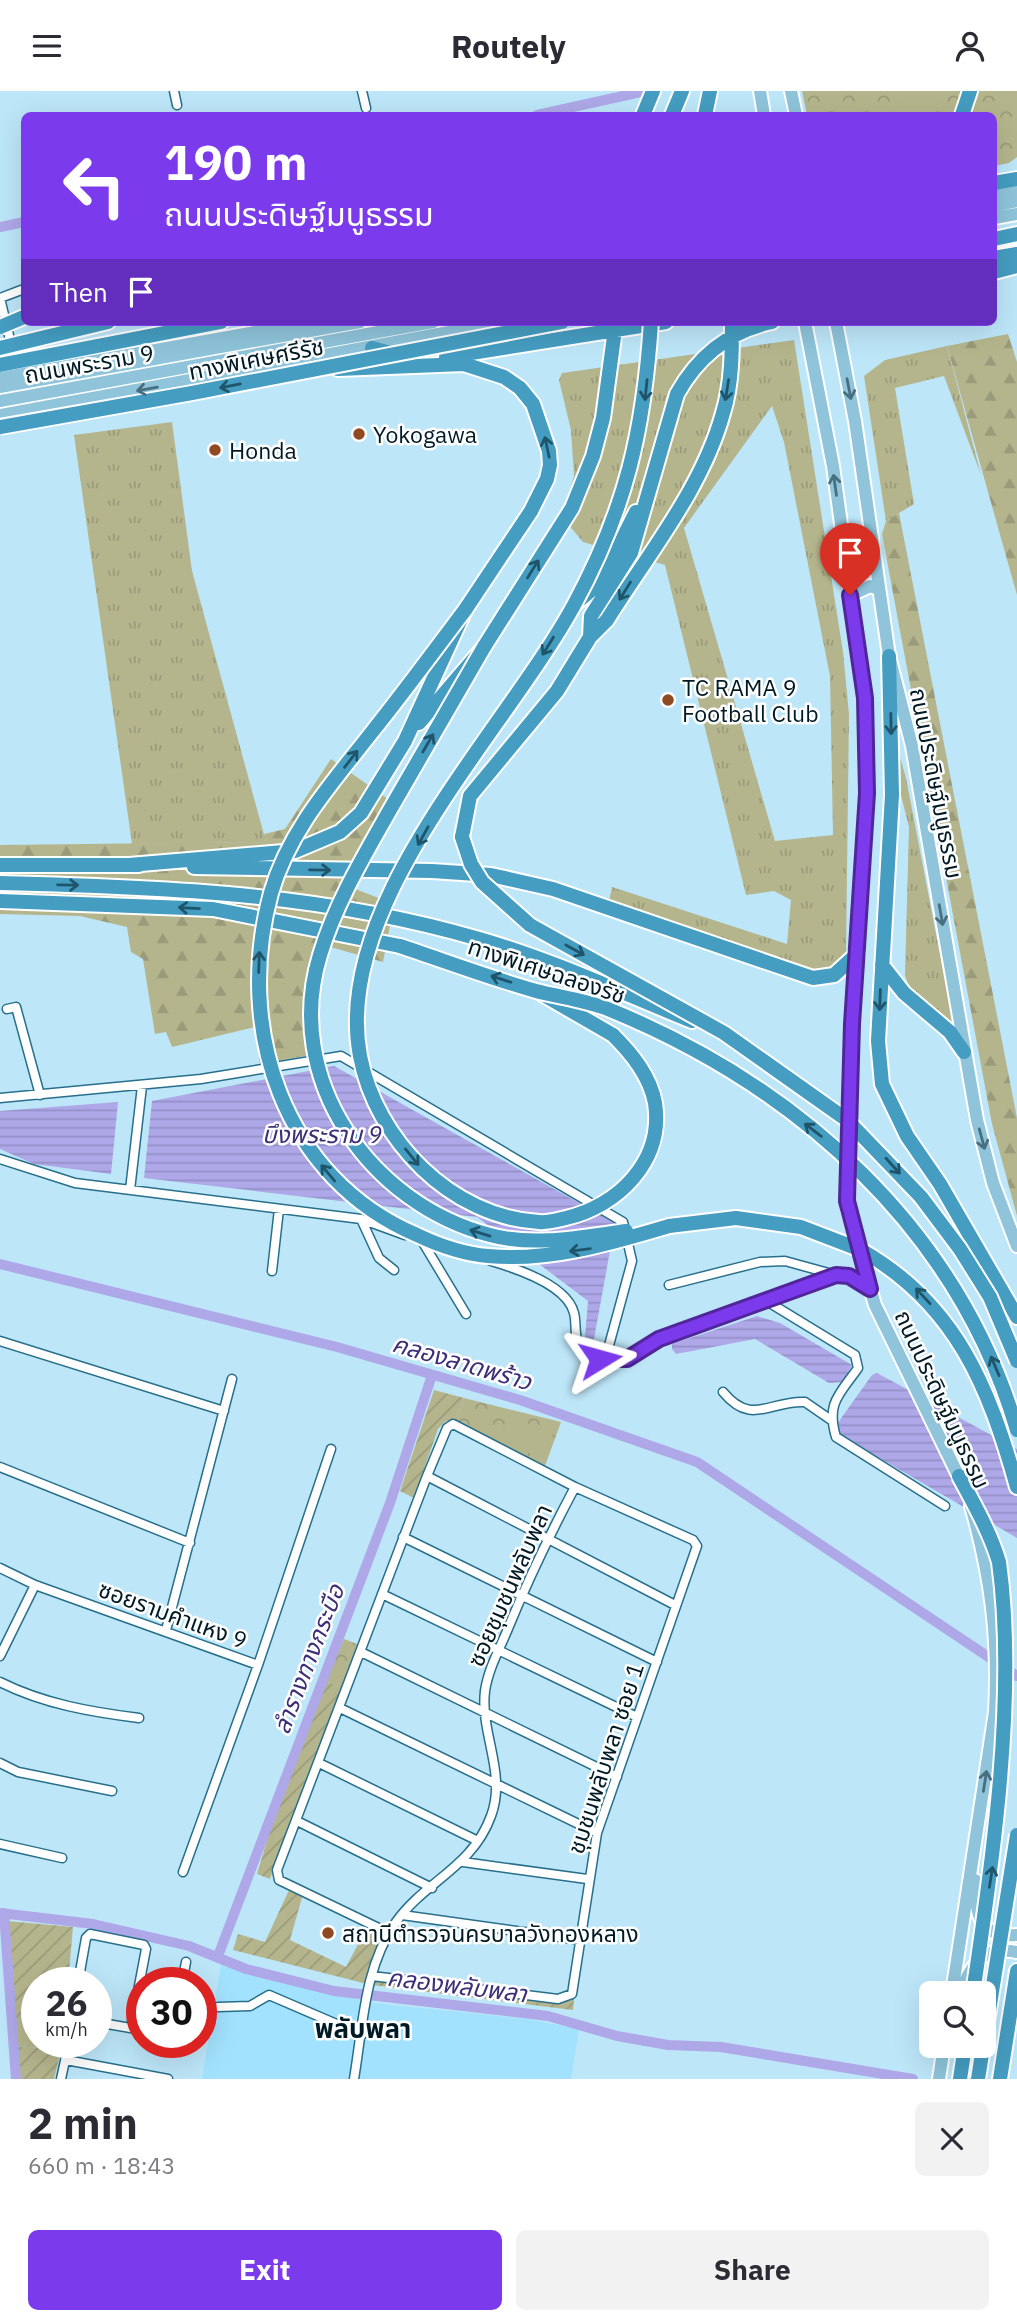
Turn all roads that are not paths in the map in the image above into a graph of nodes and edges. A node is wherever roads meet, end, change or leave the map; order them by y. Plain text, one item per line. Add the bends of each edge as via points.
1 (174, 91) edge
2 (362, 91) edge
3 (653, 91) edge
4 (682, 91) edge
5 (710, 91) edge
6 (760, 91) edge
7 (791, 91) edge
8 (970, 91) edge
9 (177, 105) dead end
10 (366, 108) dead end
11 (644, 112) edge
12 (673, 112) edge
13 (706, 112) edge
14 (764, 112) edge
15 (795, 112) edge
16 (963, 112) edge
17 (1017, 176) edge
18 (997, 177) edge
19 (997, 182) edge
20 (1017, 189) edge
21 (997, 193) edge
22 (1017, 201) edge
23 (997, 205) edge
24 (1017, 214) edge
25 (997, 217) edge
26 (1017, 228) edge
27 (997, 233) edge
28 (997, 234) edge
29 (1017, 234) edge
30 (1017, 243) edge
31 (997, 247) edge
32 (1017, 254) edge
33 (997, 257) edge
34 (1017, 266) edge
35 (997, 271) edge
36 (21, 290) edge
37 (21, 318) edge
38 (91, 326) edge
39 (200, 326) edge
40 (289, 326) edge
41 (338, 326) edge
42 (411, 326) edge
43 (483, 326) edge
44 (541, 326) edge
45 (615, 326) edge
46 (641, 326) edge
47 (651, 326) edge
48 (732, 326) edge
49 (760, 326) edge
50 (837, 326) edge
51 (0, 327) edge
52 (806, 327) edge
53 (6, 346) edge
54 (372, 348) junction
55 (0, 365) edge
56 (309, 370) junction
57 (0, 378) edge
58 (0, 387) edge
59 (0, 401) edge
60 (0, 415) edge
61 (0, 426) edge
62 (654, 477) junction
63 (879, 589) junction
64 (850, 595) junction
65 (573, 605) junction
66 (465, 610) junction
67 (590, 637) junction
68 (484, 647) junction
69 (889, 656) junction
70 (405, 741) junction
71 (0, 865) edge
72 (130, 865) junction
73 (0, 883) edge
74 (0, 901) edge
75 (857, 954) junction
76 (882, 965) junction
77 (535, 990) junction
78 (7, 1009) dead end
79 (724, 1033) junction
80 (964, 1052) junction
81 (142, 1086) junction
82 (40, 1095) junction
83 (0, 1098) edge
84 (0, 1159) edge
85 (130, 1190) junction
86 (279, 1209) junction
87 (361, 1219) junction
88 (669, 1226) junction
89 (422, 1241) junction
90 (1017, 1246) edge
91 (394, 1270) dead end
92 (272, 1271) dead end
93 (836, 1275) junction
94 (669, 1285) dead end
95 (870, 1289) junction
96 (765, 1300) junction
97 (466, 1314) dead end
98 (1017, 1317) edge
99 (0, 1341) edge
100 (605, 1360) junction
101 (1017, 1361) edge
102 (232, 1379) dead end
103 (723, 1392) dead end
104 (224, 1411) junction
105 (831, 1420) junction
106 (1017, 1430) edge
107 (331, 1449) dead end
108 (0, 1467) edge
109 (427, 1476) junction
110 (959, 1476) junction
111 (575, 1487) junction
112 (1017, 1487) edge
113 (944, 1506) dead end
114 (403, 1537) junction
115 (547, 1540) junction
116 (190, 1543) junction
117 (0, 1568) edge
118 (35, 1585) junction
119 (382, 1594) junction
120 (522, 1595) junction
121 (675, 1605) junction
122 (166, 1630) junction
123 (499, 1651) junction
124 (361, 1652) junction
125 (0, 1656) edge
126 (657, 1662) junction
127 (258, 1665) junction
128 (0, 1682) edge
129 (340, 1708) junction
130 (486, 1714) junction
131 (637, 1717) junction
132 (139, 1718) dead end
133 (0, 1763) edge
134 (319, 1763) junction
135 (617, 1777) junction
136 (497, 1786) junction
137 (112, 1791) dead end
138 (297, 1821) junction
139 (597, 1833) junction
140 (976, 1833) junction
141 (1017, 1835) edge
142 (478, 1841) junction
143 (0, 1844) edge
144 (62, 1858) dead end
145 (463, 1862) junction
146 (183, 1872) dead end
147 (587, 1879) junction
148 (432, 1888) junction
149 (402, 1915) junction
150 (389, 1933) junction
151 (1017, 1935) edge
152 (581, 1940) junction
153 (1017, 1952) edge
154 (186, 1962) dead end
155 (81, 1967) edge
156 (143, 1967) edge
157 (185, 1967) edge
158 (1017, 1971) edge
159 (372, 1976) junction
160 (954, 1981) edge
161 (965, 1981) edge
162 (975, 1981) edge
163 (218, 2007) dead end
164 (362, 2035) junction
165 (963, 2058) edge
166 (66, 2060) joint
167 (61, 2079) edge
168 (169, 2079) edge
169 (354, 2079) edge
170 (960, 2079) edge
171 (978, 2079) edge
172 (1000, 2079) edge

1 - 9 street
2 - 10 street
3 - 11 highway
4 - 12 highway
5 - 13 highway
6 - 14 main road
7 - 15 main road
8 - 16 highway
17 - 18 main road
17 - 19 highway
20 - 21 main road
22 - 23 main road
24 - 25 main road
26 - 27 main road
28 - 29 highway
30 - 31 main road
32 - 33 highway
34 - 35 highway
36 - 53 street via 0,299
37 - 51 highway, bridge
38 - 53 highway
39 - 55 highway, ทางพิเศษศรีรัช
40 - 57 main road, ถนนพระราม 9
41 - 58 main road, ถนนพระราม 9
42 - 59 main road, ถนนพระราม 9
43 - 54 main road, ถนนพระราม 9
44 - 56 highway, ทางพิเศษศรีรัช, bridge
68 -> 45 highway via 572,508 603,418
46 - 54 highway via 444,357 405,356
47 -> 65 highway, bridge via 643,413 629,477 610,530
48 -> 67 highway via 732,365 724,412 707,460 607,620
49 - 62 highway via 733,335 689,373 677,394
50 -> 63 main road, ถนนประดิษฐ์มนูธรรม
64 -> 52 main road, ถนนประดิษฐ์มนูธรรม via 833,466
54 -> 60 main road, ถนนพระราม 9
56 -> 61 highway, ทางพิเศษศรีรัช, bridge
66 -> 56 highway, bridge via 531,512 547,479 549,451 533,404 504,377 464,364
62 - 65 highway via 601,582
62 - 67 highway via 631,553 591,616
63 - 64 main road via 870,586
63 - 69 main road, ถนนประดิษฐ์มนูธรรม
64 - 75 main road, ถนนประดิษฐ์มนูธรรม via 865,698 867,793
65 -> 77 highway, bridge via 435,814 385,904 362,967 355,1012 364,1075 380,1112 420,1168 474,1205 542,1223 591,1212 618,1195 652,1149 655,1103 632,1055 613,1035
66 - 70 highway, bridge
88 -> 66 highway, bridge via 592,1249 545,1255 487,1256 437,1244 372,1213 328,1175 293,1121 267,1056 258,997 260,947 289,845
67 -> 79 highway, bridge via 557,691 470,796 462,837 471,864 496,898 530,925
68 - 70 highway, bridge
88 -> 68 highway, bridge via 547,1241 492,1236 433,1215 380,1175 359,1151 338,1119 323,1083 314,1046 313,992 319,957 337,907
69 -> 76 highway via 892,795
69 -> 80 main road, ถนนประดิษฐ์มนูธรรม via 912,746
70 - 72 highway via 361,813 340,832 315,845 275,854
71 - 72 highway
72 -> 75 highway, bridge via 491,875 553,890 813,978 835,975
73 -> 79 highway, ทางพิเศษฉลองรัช, bridge via 219,891 285,898 423,924 555,965
77 -> 74 highway, ทางพิเศษฉลองรัช, bridge via 400,946 227,911
75 - 95 main road, ถนนประดิษฐ์มนูธรรม via 847,1201
76 - 80 highway via 904,993 950,1032
76 -> 98 highway via 878,1041 882,1084 907,1136
106 -> 77 highway, ทางพิเศษฉลองรัช, bridge via 986,1343 961,1296 926,1245 859,1168 790,1112 695,1052 606,1008
78 - 82 street via 16,1007
79 -> 101 highway, ทางพิเศษฉลองรัช, bridge via 847,1120 921,1197 990,1297
80 -> 90 main road, ถนนประดิษฐ์มนูธรรม via 993,1183
81 - 82 street
81 - 85 street
81 - 100 street via 341,1056 623,1222 632,1261
82 - 83 street
84 - 85 street via 75,1183
85 - 86 street
86 - 87 street
86 - 92 street
87 - 89 street
87 - 91 street via 379,1258
112 -> 88 highway, bridge via 988,1394 970,1359 928,1300 886,1264 832,1238 779,1223 736,1218
89 - 97 street
89 - 100 street via 508,1266 561,1293 573,1307 577,1340 583,1350
93 - 94 street via 785,1261 760,1262
93 - 95 street via 849,1276
93 - 96 street
95 - 110 main road, ถนนประดิษฐ์มนูธรรม
96 - 100 street via 659,1339 627,1359
96 - 105 street via 855,1355 858,1368 832,1404
99 - 104 street
102 - 104 street
103 - 105 street via 744,1409 805,1402
104 - 116 street
105 - 113 street via 836,1437
107 - 127 street, ซอยรามคำแหง 9
108 - 116 street
109 - 111 street via 447,1428 453,1424
109 - 114 street
109 - 115 street
140 -> 110 main road, ถนนประดิษฐ์มนูธรรม, bridge via 995,1712 997,1633 986,1565
162 -> 110 highway, bridge via 1007,1776 1014,1684 1008,1602 999,1562
111 - 115 street, ซอยชุมชนพลับพลา
111 - 121 street, ชุมชนพลับพลา ซอย 1 via 693,1540 697,1546
114 - 119 street
114 - 120 street
115 - 120 street, ซอยชุมชนพลับพลา
115 - 121 street
116 - 122 street
117 - 118 street, ซอยรามคำแหง 9
118 - 122 street, ซอยรามคำแหง 9
118 - 125 street
119 - 123 street
119 - 124 street
120 - 123 street, ซอยชุมชนพลับพลา
120 - 126 street
121 - 126 street, ชุมชนพลับพลา ซอย 1
122 - 127 street, ซอยรามคำแหง 9
123 - 130 street, ซอยชุมชนพลับพลา via 488,1676
123 - 131 street
124 - 129 street
124 - 130 street
126 - 131 street, ชุมชนพลับพลา ซอย 1
127 - 146 street
128 - 132 street via 67,1707
129 - 134 street
129 - 136 street
130 - 135 street
130 - 136 street, ซอยชุมชนพลับพลา
131 - 135 street, ชุมชนพลับพลา ซอย 1
133 - 137 street via 18,1772
134 - 138 street
134 - 142 street
135 - 139 street, ชุมชนพลับพลา ซอย 1
136 - 139 street
136 - 142 street, ซอยชุมชนพลับพลา via 490,1818
138 - 148 street
138 - 150 street via 277,1870 279,1880
139 - 147 street, ชุมชนพลับพลา ซอย 1
140 - 151 main road via 979,1919 990,1931
140 - 160 main road, ถนนประดิษฐ์มนูธรรม
141 - 171 highway, bridge
142 - 145 street, ซอยชุมชนพลับพลา
143 - 144 street
145 - 147 street
145 - 148 street, ซอยชุมชนพลับพลา
147 - 152 street, ชุมชนพลับพลา ซอย 1
148 - 149 street, ซอยชุมชนพลับพลา
149 - 150 street, ซอยชุมชนพลับพลา
149 - 152 street
150 - 159 street, ซอยชุมชนพลับพลา via 376,1956
152 - 159 street, ชุมชนพลับพลา ซอย 1 via 574,1987 566,1998
153 - 161 main road via 993,1950 972,1965
154 - 157 street
155 - 156 street via 90,1934 144,1945
158 - 172 highway
159 - 164 street, ซอยชุมชนพลับพลา
163 - 164 street via 250,2006 270,1995
164 - 169 street, ซอยชุมชนพลับพลา
165 - 170 highway
166 - 167 street
166 - 168 street

